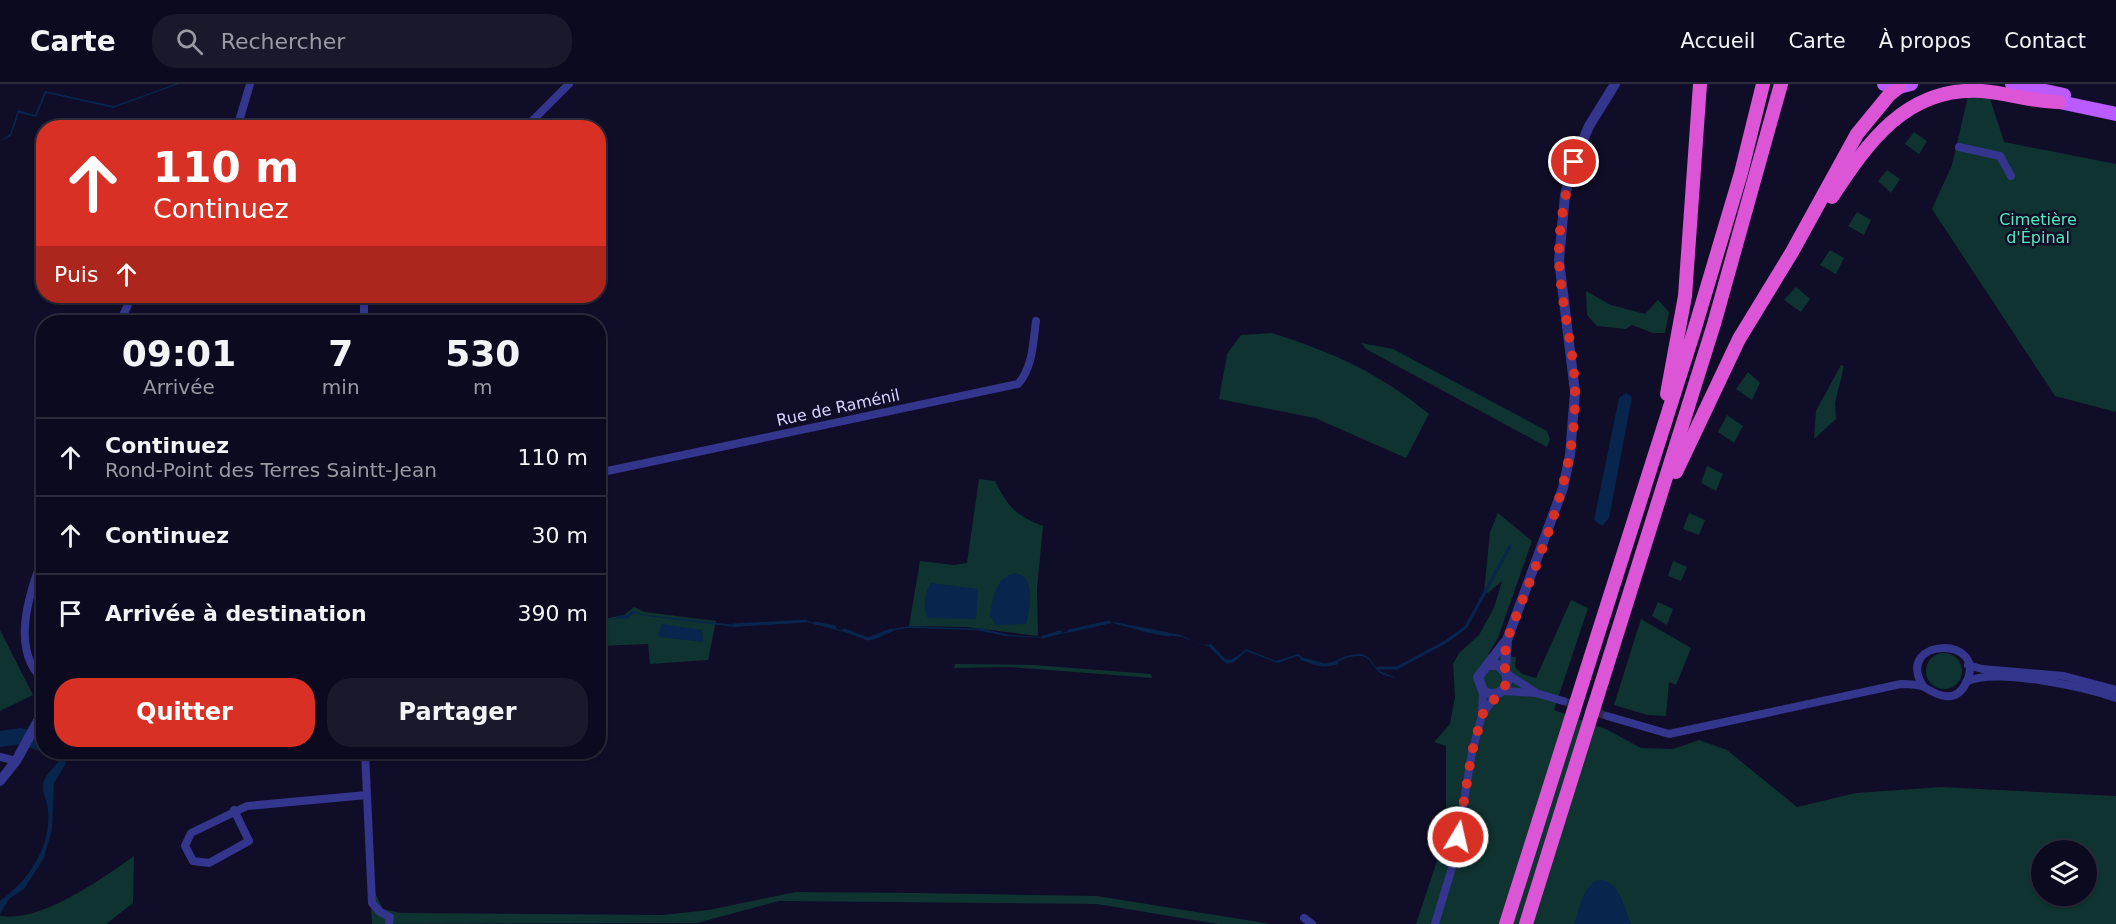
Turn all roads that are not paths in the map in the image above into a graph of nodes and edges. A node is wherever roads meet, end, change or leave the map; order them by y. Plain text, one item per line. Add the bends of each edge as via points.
1 (250, 84) edge
2 (569, 84) edge
3 (1700, 84) edge
4 (1763, 84) edge
5 (1781, 84) edge
6 (1884, 84) edge
7 (1987, 84) edge
8 (2012, 84) edge
9 (1615, 85) edge
10 (1905, 86) edge
11 (2060, 102) junction
12 (2116, 105) edge
13 (2116, 114) edge
14 (239, 120) edge
15 (533, 120) edge
16 (1959, 147) dead end
17 (2011, 176) dead end
18 (1792, 252) junction
19 (1036, 321) dead end
20 (1661, 437) junction
21 (606, 470) edge
22 (1654, 521) junction
23 (36, 582) edge
24 (1507, 640) junction
25 (1488, 665) junction
26 (1968, 665) junction
27 (36, 669) edge
28 (1918, 671) junction
29 (1506, 672) junction
30 (1966, 682) junction
31 (1901, 684) junction
32 (1923, 686) junction
33 (2116, 690) edge
34 (1483, 691) junction
35 (1536, 693) junction
36 (1498, 695) junction
37 (2116, 698) edge
38 (1563, 700) tunnel mouth
39 (1482, 715) junction
40 (1607, 716) tunnel mouth
41 (36, 724) edge
42 (0, 757) edge
43 (365, 759) edge
44 (16, 761) junction
45 (0, 781) edge
46 (367, 795) junction
47 (234, 810) junction
48 (1304, 918) dead end
49 (389, 924) edge
50 (1312, 924) edge
51 (1435, 924) edge
52 (1506, 924) edge
53 (1526, 924) edge

1 - 14 street
2 - 15 street
3 - 20 highway via 1684,296
4 - 20 highway via 1716,261
5 - 22 highway
6 - 10 main road
7 - 11 main road
8 - 12 main road
9 - 24 street via 1589,126 1565,195 1559,260 1575,392 1570,455 1563,488
10 - 18 highway via 1875,110 1857,134
11 - 13 main road
11 - 18 highway via 1971,92 1940,97 1910,109 1872,140
16 - 17 street via 2000,156
18 - 22 highway via 1738,339
19 - 21 street, Rue de Raménil via 1031,358 1018,384
20 - 52 highway
22 - 53 highway
23 - 27 street via 24,626 25,647
24 - 25 street
24 - 29 street
25 - 29 street via 1498,665
25 - 34 street via 1478,677
26 - 28 street via 1959,652 1945,646 1929,650
26 - 30 street
26 - 33 street via 2064,676
28 - 31 street
28 - 32 street
29 - 35 street
29 - 36 street via 1507,683
30 - 32 street via 1958,692 1946,697
30 - 37 street via 1981,676 2031,680 2072,685
31 - 32 street
31 - 40 street via 1668,734
34 - 36 street
34 - 39 street
35 - 36 street
35 - 38 street
36 - 39 street
39 - 51 street via 1454,861
41 - 44 street
42 - 44 street
43 - 46 street
44 - 45 street
46 - 47 street via 258,803
46 - 49 street via 372,903 390,917
47 - 47 street via 191,833 186,846 193,861 209,863 249,841
48 - 50 street

